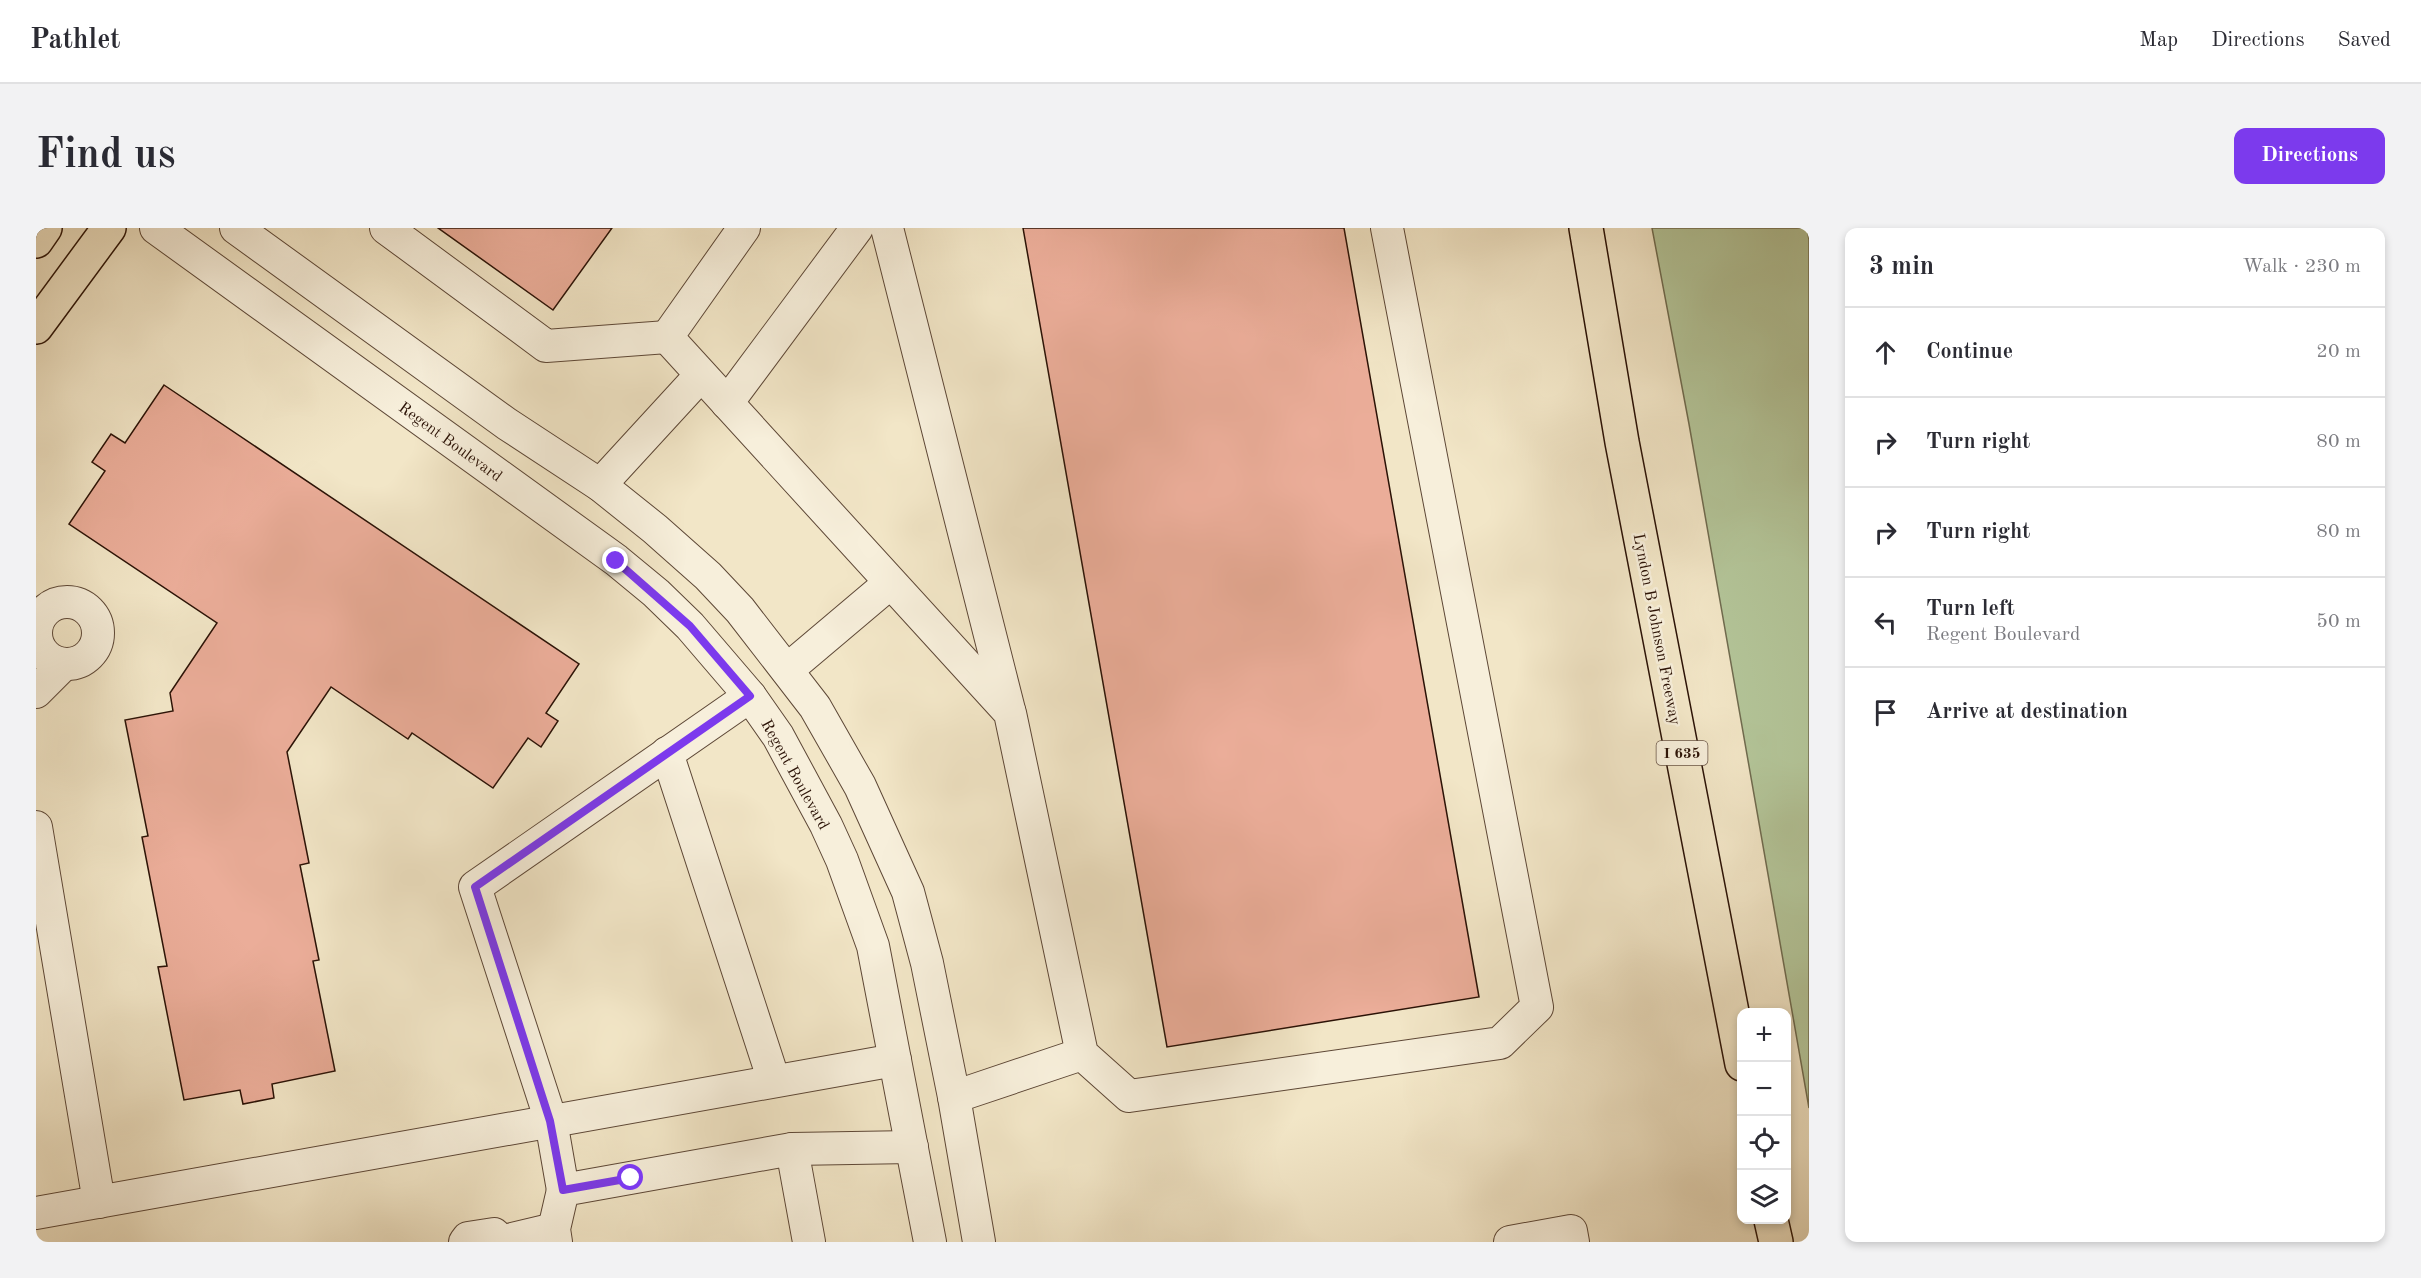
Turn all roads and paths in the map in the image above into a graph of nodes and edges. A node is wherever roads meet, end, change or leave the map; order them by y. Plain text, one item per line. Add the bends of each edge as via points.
1 (45, 228) edge
2 (108, 228) edge
3 (156, 228) edge
4 (236, 228) edge
5 (386, 228) edge
6 (744, 228) edge
7 (857, 228) edge
8 (887, 228) edge
9 (1387, 228) edge
10 (1569, 228) edge
11 (1586, 228) edge
12 (36, 241) edge
13 (36, 327) edge
14 (667, 338) junction
15 (701, 375) junction
16 (727, 403) junction
17 (1622, 442) junction
18 (600, 485) junction
19 (890, 583) junction
20 (43, 600) edge
21 (64, 664) junction
22 (787, 670) junction
23 (36, 692) edge
24 (750, 696) junction
25 (1010, 713) junction
26 (667, 753) junction
27 (36, 826) edge
28 (1082, 1054) junction
29 (894, 1060) junction
30 (1742, 1062) edge
31 (774, 1081) junction
32 (954, 1097) junction
33 (550, 1121) junction
34 (912, 1147) junction
35 (792, 1149) junction
36 (563, 1190) junction
37 (99, 1202) junction
38 (36, 1213) edge
39 (1772, 1224) edge
40 (555, 1236) edge
41 (465, 1242) edge
42 (500, 1242) edge
43 (809, 1242) edge
44 (930, 1242) edge
45 (979, 1242) edge
46 (1510, 1242) edge
47 (1573, 1242) edge
48 (1776, 1242) edge

1 - 12 main road
2 - 13 main road
3 - 24 street, Regent Boulevard via 616,561 690,626
4 - 18 street via 507,424
5 - 14 street via 546,345
6 - 14 street
7 - 16 street
8 - 25 street
9 - 28 street via 1537,1007 1500,1043 1129,1096
10 - 17 main road
11 - 17 main road, Lyndon B Johnson Freeway / I 635
14 - 15 street
15 - 16 street
15 - 18 street
16 - 19 street
17 - 30 main road, Lyndon B Johnson Freeway / I 635
18 - 22 street via 708,576
19 - 22 street
19 - 25 street
20 - 21 street via 37,639 46,656
20 - 21 street via 72,602 91,612 96,621 98,642 93,652 75,664
21 - 23 street
22 - 32 street via 830,730 908,892
24 - 26 street
24 - 29 street, Regent Boulevard via 778,736 842,860 873,946
25 - 28 street
26 - 31 street
26 - 33 street via 475,887
27 - 37 street
28 - 32 street
29 - 31 street
29 - 34 street, Regent Boulevard
31 - 33 street
32 - 45 street
33 - 36 street
33 - 37 street
34 - 35 street
34 - 44 street, Regent Boulevard
35 - 36 street
35 - 43 street
36 - 40 street
37 - 38 street
39 - 48 main road
40 - 42 street
41 - 42 street via 468,1238 494,1234
46 - 47 street via 1571,1231

